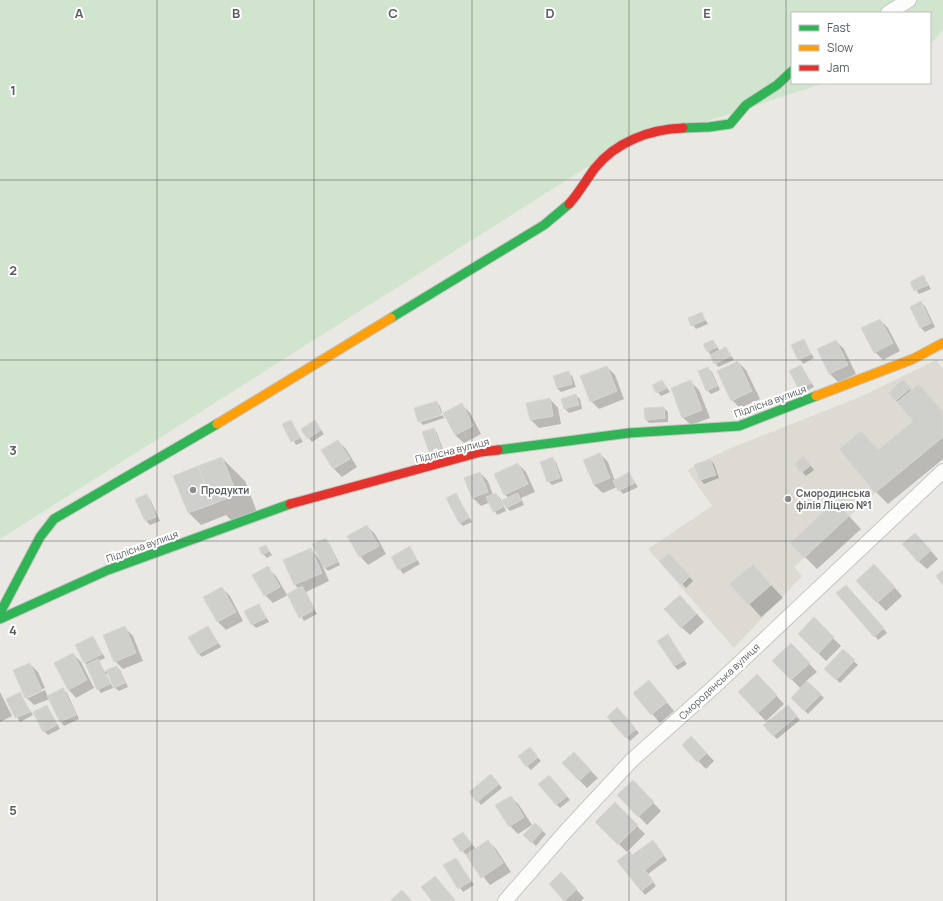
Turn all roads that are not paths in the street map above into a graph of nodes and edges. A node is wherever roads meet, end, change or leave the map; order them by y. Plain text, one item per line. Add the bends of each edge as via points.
1 (909, 0) edge
2 (890, 12) edge
3 (791, 72) edge
4 (943, 343) edge
5 (943, 471) edge
6 (0, 613) edge
7 (0, 619) edge
8 (505, 901) edge

1 - 2 street
3 - 6 street via 777,85 746,105 730,124 706,128 673,127 645,134 623,146 597,166 575,198 544,225 54,519 40,537
4 - 7 street, Підлісна вулиця via 913,359 739,426 629,433 481,452 280,507 108,570
5 - 8 street, Смородянська вулиця via 720,681 632,760 566,830

